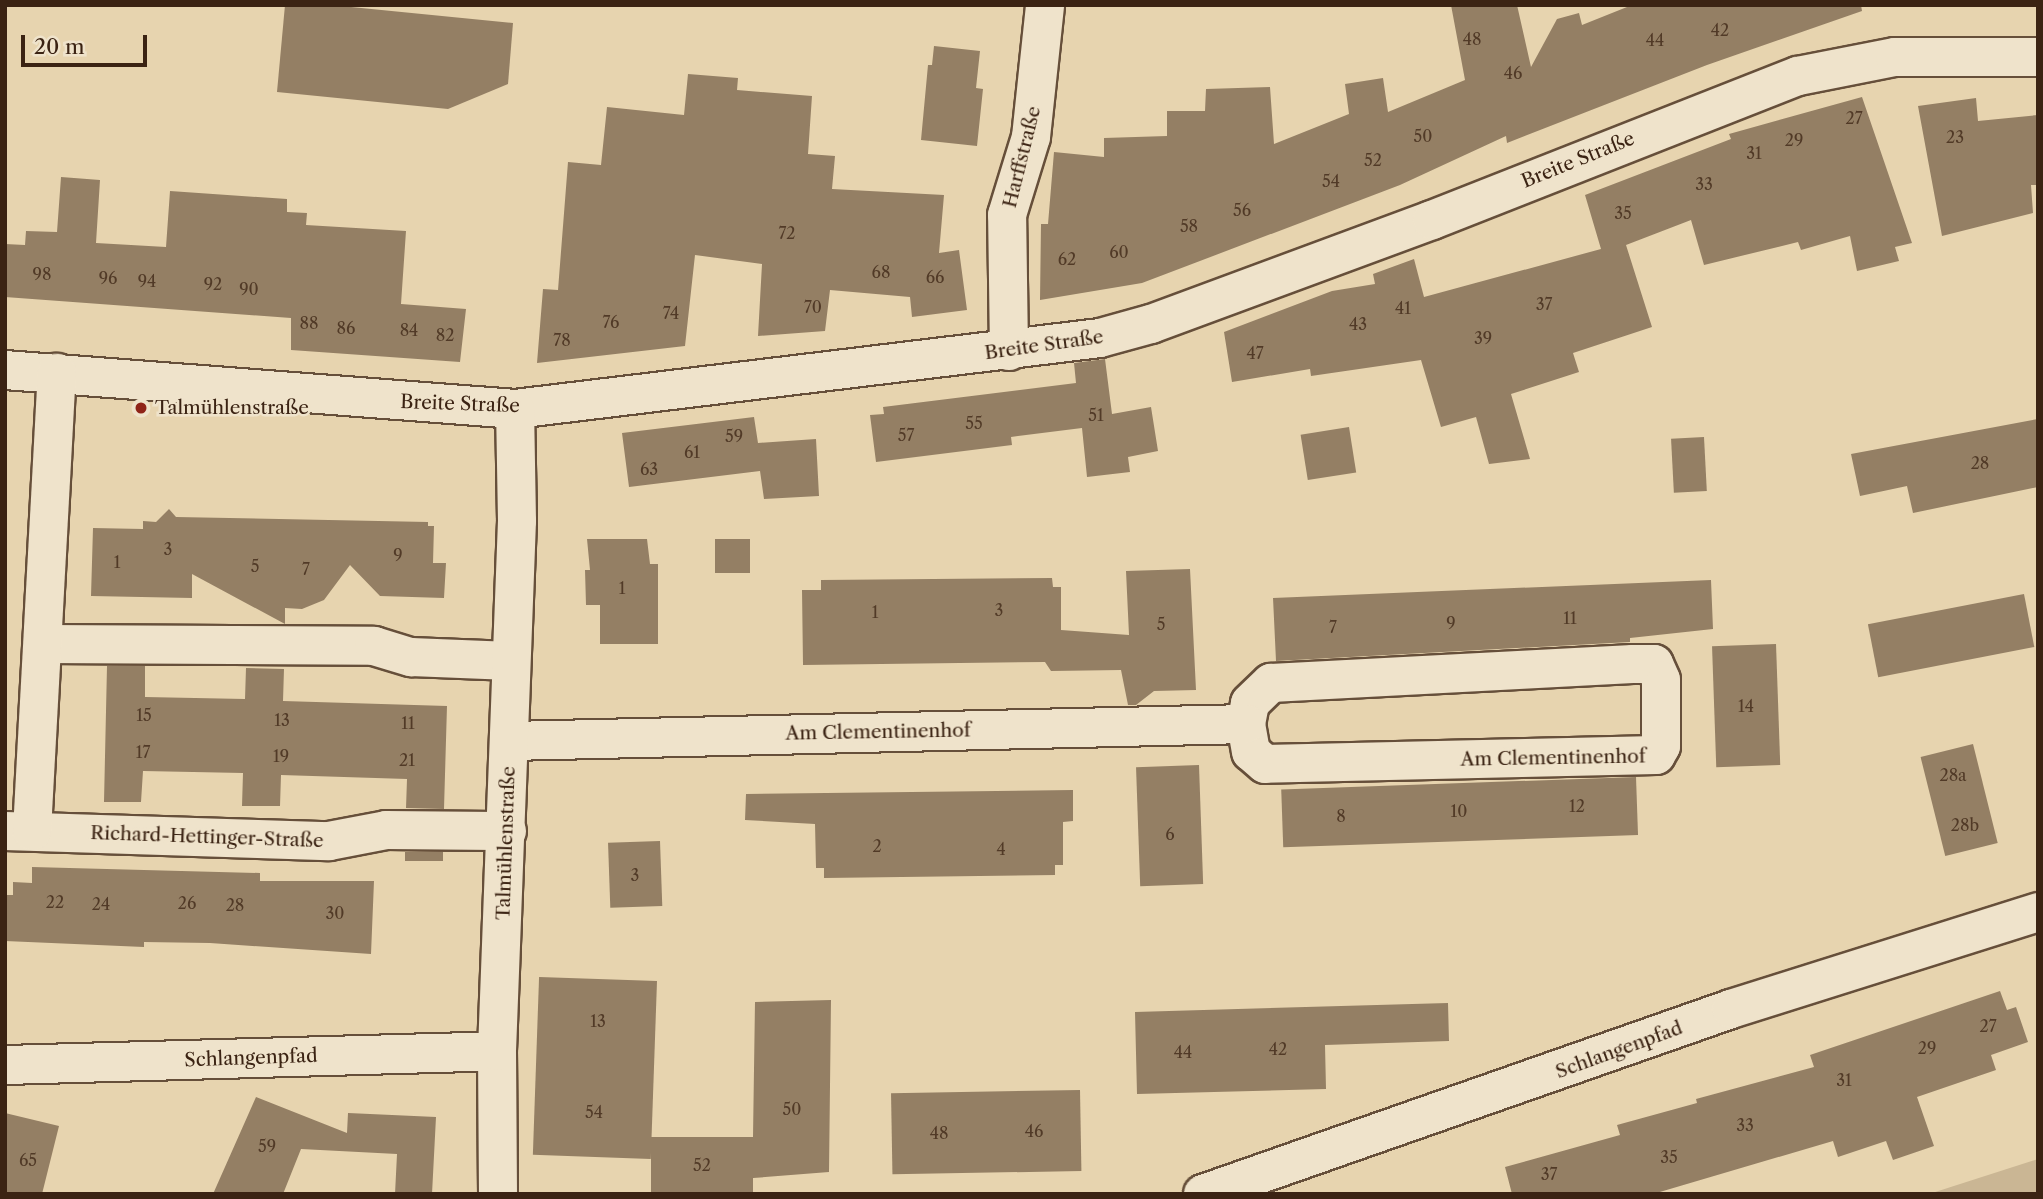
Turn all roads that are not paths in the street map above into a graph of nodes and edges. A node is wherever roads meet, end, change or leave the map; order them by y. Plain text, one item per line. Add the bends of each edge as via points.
1 (1045, 5) edge
2 (2038, 57) edge
3 (1009, 351) junction
4 (5, 370) edge
5 (57, 373) junction
6 (515, 409) junction
7 (45, 643) junction
8 (511, 661) junction
9 (1246, 724) junction
10 (510, 741) junction
11 (19, 831) edge
12 (507, 831) junction
13 (2038, 912) edge
14 (497, 1051) junction
15 (5, 1065) edge
16 (498, 1194) edge
17 (1203, 1194) edge

1 - 3 street, Harffstraße via 1031,136 1007,215
2 - 3 street, Breite Straße via 1895,57 1798,76 1152,324 1100,338
3 - 6 street, Breite Straße
4 - 5 street, Breite Straße
5 - 6 street, Breite Straße
5 - 7 street, Richard-Hettinger-Straße
6 - 8 street, Talmühlenstraße via 517,521
7 - 8 street via 374,646 411,657
7 - 11 street, Richard-Hettinger-Straße
8 - 10 street, Talmühlenstraße
9 - 9 street, Am Clementinenhof via 1251,752 1265,764 1656,755 1661,746 1661,680 1654,664 1633,664 1270,683 1250,703
9 - 10 street, Am Clementinenhof
10 - 12 street, Talmühlenstraße
11 - 12 street, Richard-Hettinger-Straße via 329,841 386,830
12 - 14 street, Talmühlenstraße
13 - 17 street, Schlangenpfad via 1731,1009
14 - 15 street, Schlangenpfad
14 - 16 street, Talmühlenstraße

